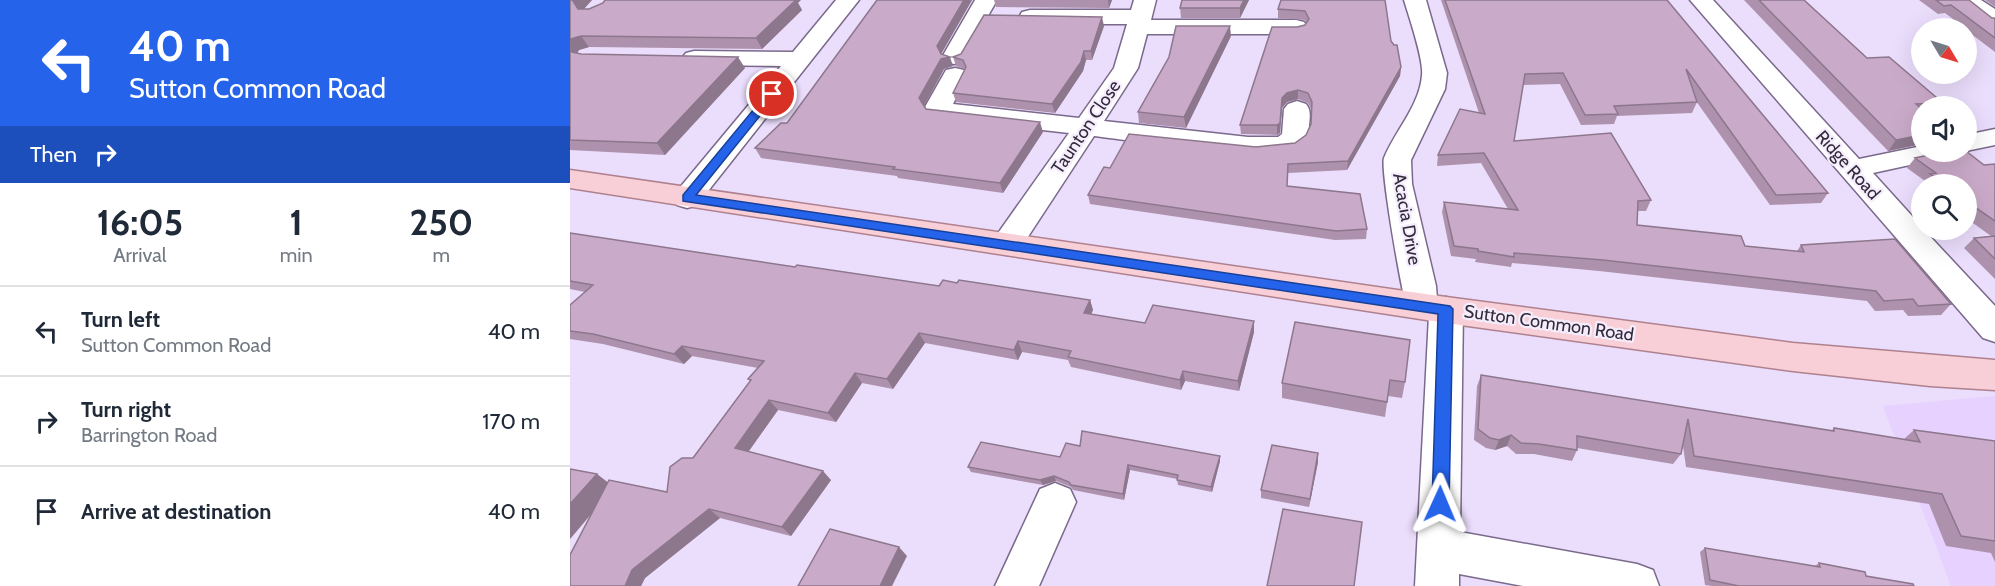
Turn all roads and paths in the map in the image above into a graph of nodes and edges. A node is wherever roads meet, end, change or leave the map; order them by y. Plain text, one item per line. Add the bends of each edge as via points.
1 (848, 0) edge
2 (1415, 0) edge
3 (1701, 0) edge
4 (1966, 0) edge
5 (995, 10) edge
6 (1141, 15) edge
7 (1995, 19) edge
8 (1296, 28) edge
9 (975, 36) edge
10 (674, 57) edge
11 (800, 59) junction
12 (1297, 109) dead end
13 (1086, 127) junction
14 (1995, 137) edge
15 (1977, 141) edge
16 (1911, 156) edge
17 (1852, 169) junction
18 (570, 179) edge
19 (687, 198) junction
20 (1007, 244) junction
21 (1433, 307) junction
22 (1995, 329) edge
23 (1995, 375) edge
24 (1055, 502) dead end
25 (1438, 567) edge
26 (1017, 586) edge
27 (1637, 586) edge

1 - 11 street
2 - 21 street, Acacia Drive via 1435,73 1432,90 1397,160 1398,184 1420,286
3 - 17 street, Ridge Road
4 - 7 street
5 - 6 street
5 - 9 street
5 - 13 street via 954,66 939,110
6 - 8 street
6 - 13 street, Taunton Close via 1126,68
10 - 11 street
11 - 19 street
12 - 13 street via 1295,138 1283,145 1213,142
13 - 20 street, Taunton Close
14 - 15 street
16 - 17 street
17 - 22 street, Ridge Road
18 - 19 main road, Sutton Common Road
19 - 20 main road, Sutton Common Road
20 - 21 main road, Sutton Common Road
21 - 23 main road, Sutton Common Road via 1792,357
21 - 25 street, Acacia Drive
24 - 26 street
25 - 27 street

